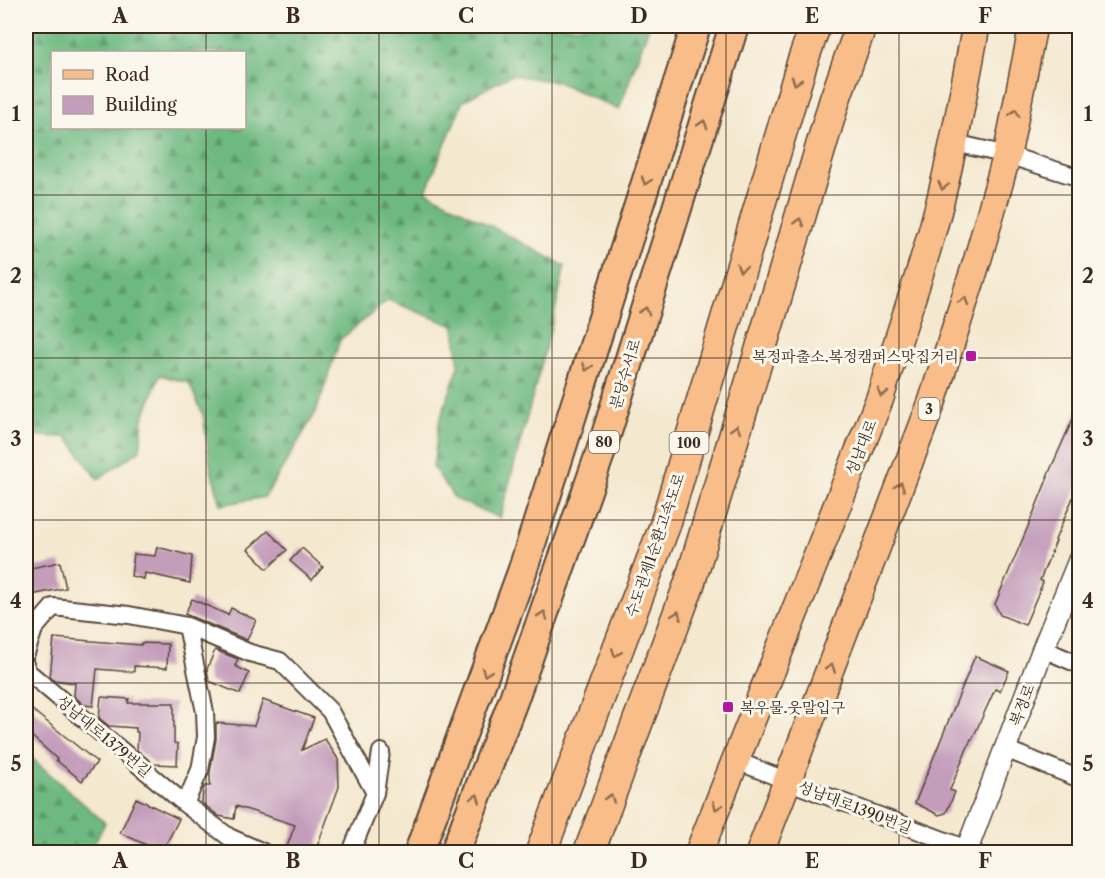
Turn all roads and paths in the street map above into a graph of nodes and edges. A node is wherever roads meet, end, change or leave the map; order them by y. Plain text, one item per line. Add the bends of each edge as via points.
1 (696, 26) edge
2 (734, 26) edge
3 (815, 26) edge
4 (861, 26) edge
5 (976, 26) edge
6 (1033, 26) edge
7 (955, 142) junction
8 (1006, 155) junction
9 (1080, 178) edge
10 (1080, 558) edge
11 (187, 626) junction
12 (1043, 649) junction
13 (26, 653) edge
14 (1080, 665) edge
15 (26, 666) edge
16 (1005, 749) junction
17 (381, 752) dead end
18 (735, 760) junction
19 (1080, 779) edge
20 (787, 781) junction
21 (375, 793) junction
22 (185, 804) junction
23 (263, 852) edge
24 (351, 852) edge
25 (419, 852) edge
26 (455, 852) edge
27 (541, 852) edge
28 (589, 852) edge
29 (699, 852) edge
30 (760, 852) edge
31 (969, 852) edge

1 -> 25 highway, 80 via 522,572
26 -> 2 highway, 분당수서로 / 80 via 601,451
3 -> 27 highway, 수도권제1순환고속도로 / 100 via 665,525
28 -> 4 highway, 100 via 688,585 835,99
5 - 7 main road, 성남대로
8 -> 6 main road, 3
7 - 8 street
7 -> 18 main road, 성남대로 via 927,249 880,398
8 - 9 street
20 -> 8 main road, 3 via 932,402
10 - 12 street, 복정로
11 - 13 street via 52,607 34,628
11 - 21 street via 250,653 280,661 330,711
11 - 22 street via 205,712 206,737 200,770
12 - 14 street
12 - 16 street, 복정로
15 - 22 street, 성남대로1379번길 via 27,671
16 - 19 street
16 - 31 street, 복정로
17 - 21 street
18 - 20 street, 성남대로1390번길
18 -> 29 main road, 성남대로
20 - 30 main road, 3
20 - 31 street, 성남대로1390번길
21 - 24 street
22 - 23 street, 성남대로1379번길 via 229,837

